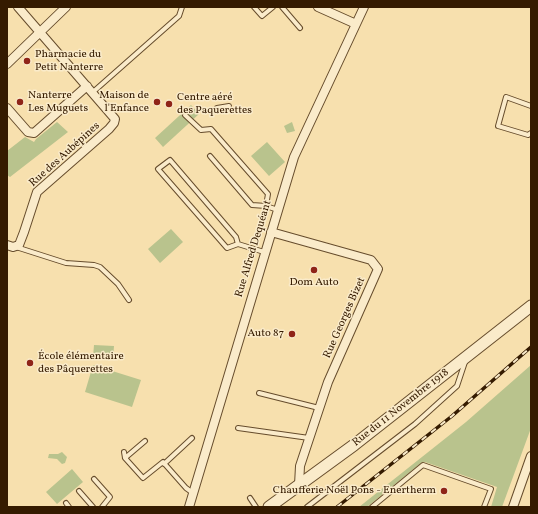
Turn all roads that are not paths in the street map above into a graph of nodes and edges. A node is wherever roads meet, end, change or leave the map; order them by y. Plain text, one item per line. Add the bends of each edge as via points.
1 (66, 7) edge
2 (182, 7) edge
3 (254, 7) edge
4 (273, 7) edge
5 (282, 7) edge
6 (318, 7) edge
7 (364, 7) edge
8 (20, 8) edge
9 (356, 24) junction
10 (300, 28) dead end
11 (40, 31) junction
12 (7, 64) edge
13 (90, 89) junction
14 (229, 106) dead end
15 (531, 106) edge
16 (7, 108) edge
17 (217, 108) dead end
18 (185, 115) dead end
19 (531, 133) edge
20 (210, 156) dead end
21 (266, 206) junction
22 (278, 210) junction
23 (271, 232) junction
24 (238, 244) junction
25 (7, 245) edge
26 (16, 246) junction
27 (264, 252) junction
28 (129, 300) dead end
29 (531, 306) edge
30 (466, 358) junction
31 (259, 393) dead end
32 (319, 408) junction
33 (238, 428) dead end
34 (192, 438) dead end
35 (309, 438) junction
36 (145, 441) dead end
37 (124, 452) dead end
38 (531, 456) edge
39 (126, 458) junction
40 (164, 464) junction
41 (94, 479) dead end
42 (299, 485) junction
43 (79, 491) dead end
44 (193, 492) junction
45 (250, 498) dead end
46 (93, 507) edge
47 (102, 507) edge
48 (189, 507) edge
49 (256, 507) edge
50 (269, 507) edge
51 (307, 507) edge
52 (372, 507) edge
53 (484, 507) edge
54 (513, 507) edge

1 - 11 street
2 - 13 lane via 179,16
3 - 4 lane via 262,16
5 - 10 lane
6 - 9 street
7 - 9 street, Rue Alfred Dequéant
8 - 11 street, Rue des Aubépines
9 - 22 street, Rue Alfred Dequéant via 294,157
11 - 12 street
11 - 13 street, Rue des Aubépines
13 - 16 street via 34,133 28,132
13 - 26 street, Rue des Aubépines via 112,114 114,123 37,192 24,232
14 - 17 lane
15 - 19 lane via 506,97 498,126 528,135
18 - 21 lane via 201,130 211,129 268,194
20 - 21 lane via 252,205
21 - 22 lane
22 - 23 street, Rue Alfred Dequéant
23 - 27 street, Rue Alfred Dequéant
23 - 32 street, Rue Georges Bizet via 371,260 378,269
24 - 24 lane via 236,237 170,160 158,169 227,248
24 - 27 lane
25 - 26 street
26 - 28 lane via 66,263 100,267 118,284
27 - 44 street, Rue Alfred Dequéant
29 - 30 street, Rue du 11 Novembre 1918
30 - 42 street, Rue du 11 Novembre 1918 via 354,446
30 - 51 lane via 457,386 415,424
31 - 32 lane
32 - 35 street, Rue Georges Bizet
33 - 35 lane
34 - 40 lane
35 - 42 street, Rue Georges Bizet via 300,466
36 - 39 lane
37 - 39 lane
38 - 54 street
39 - 40 lane via 143,478 163,462
40 - 44 lane
41 - 47 lane via 110,497
42 - 50 street, Rue du 11 Novembre 1918
43 - 46 lane
44 - 48 street, Rue Alfred Dequéant
45 - 49 lane
52 - 53 lane via 423,465 491,489

